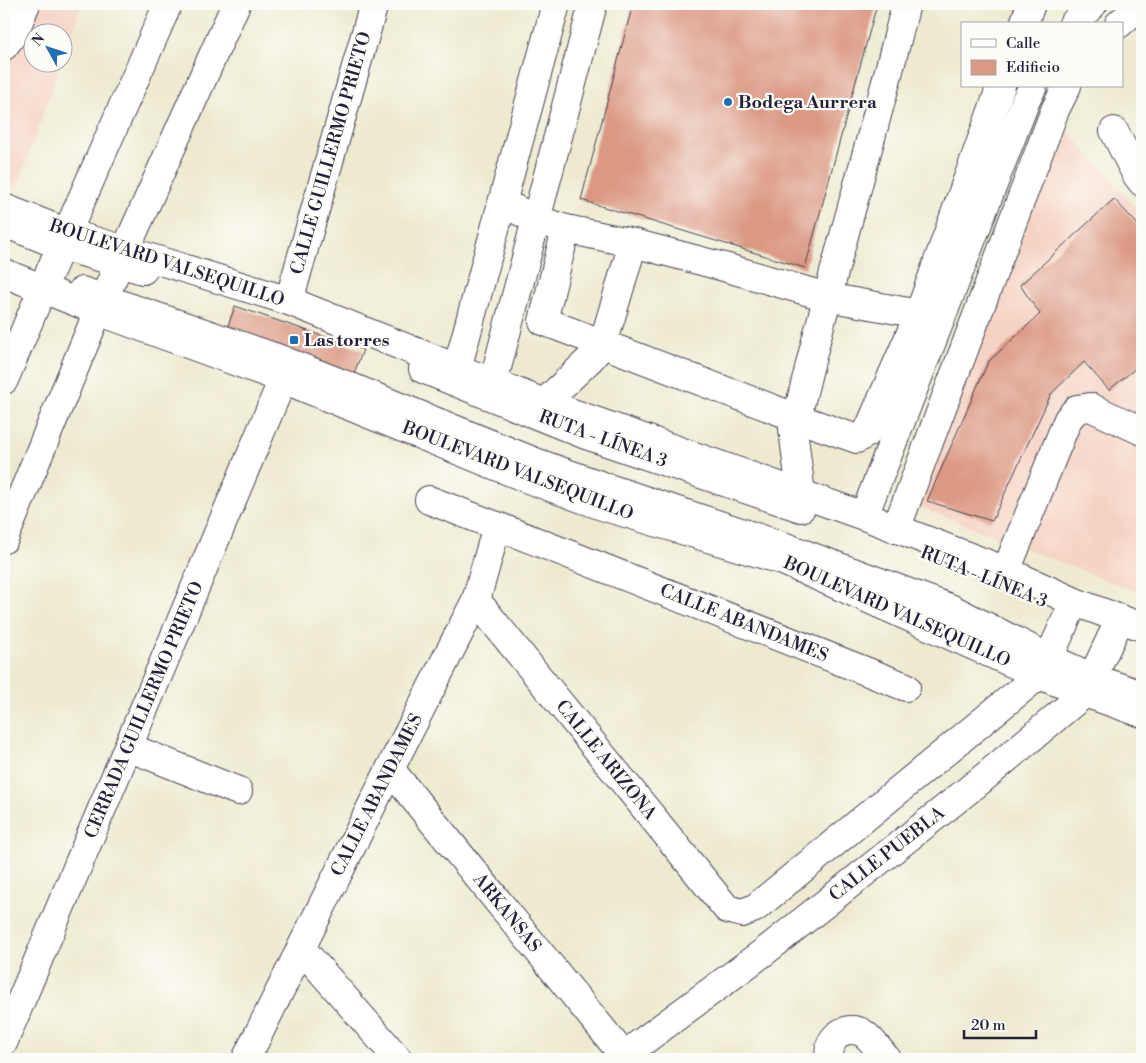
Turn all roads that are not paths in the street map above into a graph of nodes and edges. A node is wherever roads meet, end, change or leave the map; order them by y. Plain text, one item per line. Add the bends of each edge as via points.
1 (26, 4) edge
2 (168, 4) edge
3 (236, 4) edge
4 (374, 4) edge
5 (556, 4) edge
6 (593, 4) edge
7 (906, 4) edge
8 (1031, 4) edge
9 (1093, 4) edge
10 (1142, 4) edge
11 (1025, 22) edge
12 (1075, 22) edge
13 (1121, 22) edge
14 (4, 46) edge
15 (1000, 88) edge
16 (1032, 88) edge
17 (1066, 88) edge
18 (1114, 130) dead end
19 (1140, 175) edge
20 (502, 203) junction
21 (4, 208) edge
22 (535, 219) junction
23 (4, 223) edge
24 (566, 229) junction
25 (65, 240) junction
26 (633, 243) junction
27 (122, 256) junction
28 (4, 261) edge
29 (4, 274) edge
30 (958, 276) junction
31 (45, 284) junction
32 (988, 286) junction
33 (826, 297) junction
34 (289, 301) junction
35 (101, 305) junction
36 (919, 314) junction
37 (603, 344) junction
38 (457, 369) junction
39 (283, 379) junction
40 (4, 380) edge
41 (492, 383) junction
42 (910, 397) junction
43 (544, 403) junction
44 (941, 410) junction
45 (797, 418) junction
46 (1142, 431) edge
47 (802, 494) junction
48 (429, 500) dead end
49 (864, 516) junction
50 (497, 526) junction
51 (896, 529) junction
52 (4, 539) edge
53 (1006, 571) junction
54 (476, 600) junction
55 (1072, 607) junction
56 (1125, 625) edge
57 (1142, 640) edge
58 (1044, 666) junction
59 (1089, 685) junction
60 (906, 687) dead end
61 (1142, 695) edge
62 (1142, 713) edge
63 (128, 747) junction
64 (390, 769) junction
65 (238, 791) dead end
66 (301, 948) junction
67 (4, 1041) edge
68 (621, 1058) edge
69 (246, 1059) edge
70 (398, 1059) edge
71 (830, 1059) edge
72 (887, 1059) edge

1 - 14 street via 14,33
2 - 25 street
3 - 27 street
4 - 34 street, CALLE GUILLERMO PRIETO
5 - 20 street
6 - 22 street
7 - 33 street
8 - 11 street
9 - 12 street
10 - 13 street
15 - 36 street
16 - 30 street
17 - 32 street
18 - 19 street
20 - 22 street
20 - 38 street
21 - 25 street, BOULEVARD VALSEQUILLO
22 - 24 street
22 - 41 street
23 - 25 street
24 - 26 street
24 - 37 street via 543,321
25 - 27 street, BOULEVARD VALSEQUILLO
25 - 31 street
26 - 33 street
26 - 37 street
27 - 34 street, BOULEVARD VALSEQUILLO
27 - 35 street
27 - 55 street, RUTA - LÍNEA 3 via 282,312 586,435 837,520
28 - 31 street
29 - 31 street, BOULEVARD VALSEQUILLO
30 - 32 street
30 - 42 street
31 - 35 street, BOULEVARD VALSEQUILLO
31 - 40 street
32 - 44 street
33 - 36 street
33 - 45 street
34 - 38 street, BOULEVARD VALSEQUILLO
35 - 39 street, BOULEVARD VALSEQUILLO
35 - 52 street
35 - 58 street via 296,365 535,462 786,547 950,608
36 - 45 street via 867,433 857,439
37 - 43 street
37 - 45 street
38 - 41 street, BOULEVARD VALSEQUILLO
39 - 58 street, BOULEVARD VALSEQUILLO via 528,479 593,503 782,560
39 - 63 street, CERRADA GUILLERMO PRIETO
41 - 43 street, BOULEVARD VALSEQUILLO
42 - 44 street
42 - 49 street
43 - 47 street, BOULEVARD VALSEQUILLO
44 - 51 street
45 - 47 street via 793,429
46 - 53 street via 1090,407 1077,409 1068,419
47 - 49 street, BOULEVARD VALSEQUILLO
48 - 50 street, CALLE ABANDAMES
49 - 51 street, BOULEVARD VALSEQUILLO
50 - 54 street, CALLE ABANDAMES
50 - 60 street, CALLE ABANDAMES
51 - 53 street, BOULEVARD VALSEQUILLO
53 - 55 street, BOULEVARD VALSEQUILLO
54 - 58 street, CALLE ARIZONA via 727,909 742,913 755,908
54 - 64 street, CALLE ABANDAMES
55 - 56 street, BOULEVARD VALSEQUILLO
55 - 58 street
56 - 57 street
56 - 59 street, CALLE PUEBLA
58 - 59 street, BOULEVARD VALSEQUILLO
59 - 61 street
59 - 62 street, BOULEVARD VALSEQUILLO
59 - 68 street, CALLE PUEBLA via 982,780 764,952
63 - 65 street
63 - 67 street, CERRADA GUILLERMO PRIETO
64 - 66 street, CALLE ABANDAMES
64 - 68 street, ARKANSAS
66 - 69 street, CALLE ABANDAMES
66 - 70 street
71 - 72 street via 834,1038 845,1031 858,1031

